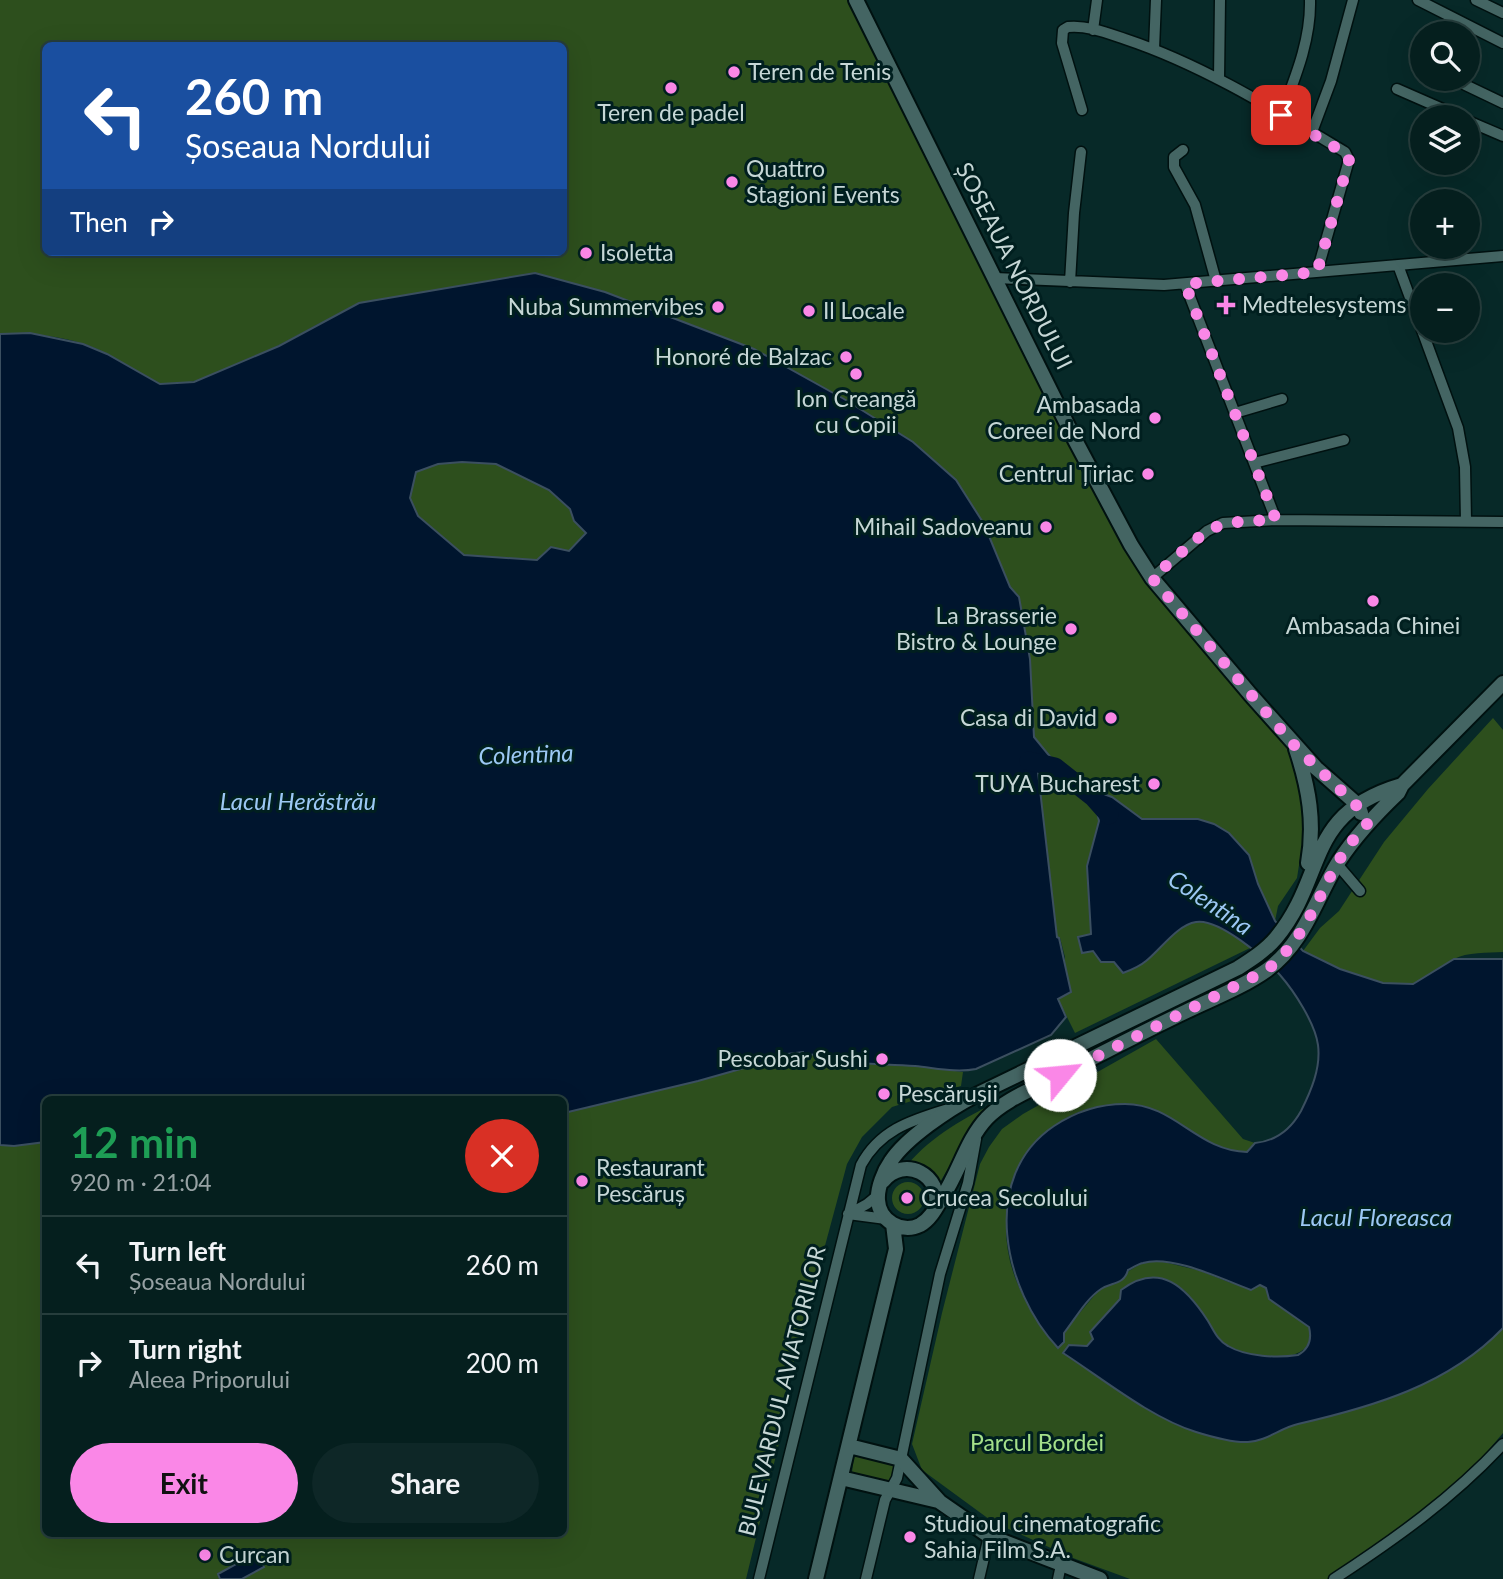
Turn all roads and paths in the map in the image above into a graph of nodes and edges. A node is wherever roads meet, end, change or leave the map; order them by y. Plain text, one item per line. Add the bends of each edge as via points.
1 (856, 0) edge
2 (1097, 0) edge
3 (1156, 0) edge
4 (1220, 0) edge
5 (1310, 0) edge
6 (1353, 0) edge
7 (1418, 0) edge
8 (1476, 0) edge
9 (1503, 13) edge
10 (1093, 30) junction
11 (1503, 43) edge
12 (1154, 49) junction
13 (1219, 79) junction
14 (1397, 89) dead end
15 (1478, 91) edge
16 (1503, 103) edge
17 (1434, 105) edge
18 (1082, 110) dead end
19 (1281, 115) junction
20 (1480, 126) edge
21 (1312, 132) junction
22 (1503, 136) edge
23 (1183, 150) dead end
24 (1081, 152) dead end
25 (1503, 256) edge
26 (1398, 265) junction
27 (1317, 272) junction
28 (995, 278) junction
29 (1216, 281) junction
30 (1070, 282) junction
31 (1185, 284) junction
32 (1282, 399) dead end
33 (1235, 413) junction
34 (1344, 440) dead end
35 (1254, 463) junction
36 (1276, 520) junction
37 (1466, 521) junction
38 (1503, 522) edge
39 (1152, 578) junction
40 (1503, 683) edge
41 (1294, 745) junction
42 (1402, 785) junction
43 (1357, 806) junction
44 (1367, 824) junction
45 (1337, 864) junction
46 (1303, 890) junction
47 (1360, 891) dead end
48 (955, 1106) junction
49 (978, 1129) junction
50 (879, 1190) junction
51 (934, 1212) junction
52 (848, 1214) junction
53 (889, 1221) junction
54 (912, 1228) junction
55 (896, 1249) junction
56 (1503, 1444) edge
57 (849, 1446) junction
58 (901, 1459) junction
59 (843, 1471) junction
60 (892, 1489) junction
61 (940, 1502) junction
62 (989, 1536) junction
63 (1060, 1572) edge
64 (759, 1579) edge
65 (816, 1579) edge
66 (866, 1579) edge
67 (979, 1579) edge
68 (1100, 1579) edge
69 (1334, 1579) edge

1 - 28 main road, ȘOSEAUA NORDULUI
2 - 10 street
3 - 12 street
4 - 13 street
5 - 19 street via 1299,69
6 - 21 street
7 - 11 street
8 - 9 street
10 - 12 street
10 - 18 street via 1068,27 1062,36
12 - 13 street
13 - 19 street
14 - 17 street
15 - 16 street
19 - 21 street
20 - 22 street
21 - 27 street via 1345,152 1349,160
23 - 29 street via 1174,157 1174,167 1195,205
24 - 30 street
25 - 26 street
26 - 27 street
26 - 37 street via 1458,428 1465,467
27 - 29 street
28 - 30 street
28 - 39 main road, ȘOSEAUA NORDULUI via 1110,508
29 - 31 street
30 - 31 street
31 - 33 street
32 - 33 street
33 - 35 street
34 - 35 street
35 - 36 street
36 - 37 street
36 - 39 street via 1235,521 1214,527
37 - 38 street
39 - 41 main road, ȘOSEAUA NORDULUI
40 - 42 main road
41 - 43 main road, ȘOSEAUA NORDULUI
41 - 46 main road, ȘOSEAUA NORDULUI via 1311,811
42 - 43 main road
42 - 44 main road
43 - 44 main road, ȘOSEAUA NORDULUI
43 - 46 main road via 1325,838
44 - 45 main road
45 - 47 street
45 - 49 main road via 1302,933 1278,961 1039,1085 996,1110
46 - 48 main road via 1267,947 1238,968
48 - 50 main road via 898,1152
48 - 52 street, BULEVARDUL AVIATORILOR via 905,1122 876,1142 861,1165
49 - 51 main road
49 - 58 street via 968,1183 940,1274
50 - 51 main road via 898,1170 921,1172 936,1189
50 - 52 street via 867,1204
50 - 53 main road via 879,1206
51 - 54 main road
52 - 53 street
52 - 64 street, BULEVARDUL AVIATORILOR
53 - 54 main road
53 - 55 main road
54 - 55 main road
55 - 57 main road
56 - 69 street via 1434,1509
57 - 58 main road
57 - 59 main road
58 - 60 street
58 - 61 main road
59 - 60 main road
59 - 65 main road
60 - 61 main road
60 - 66 street via 885,1500
61 - 62 main road
62 - 63 main road
62 - 67 street
63 - 68 main road

